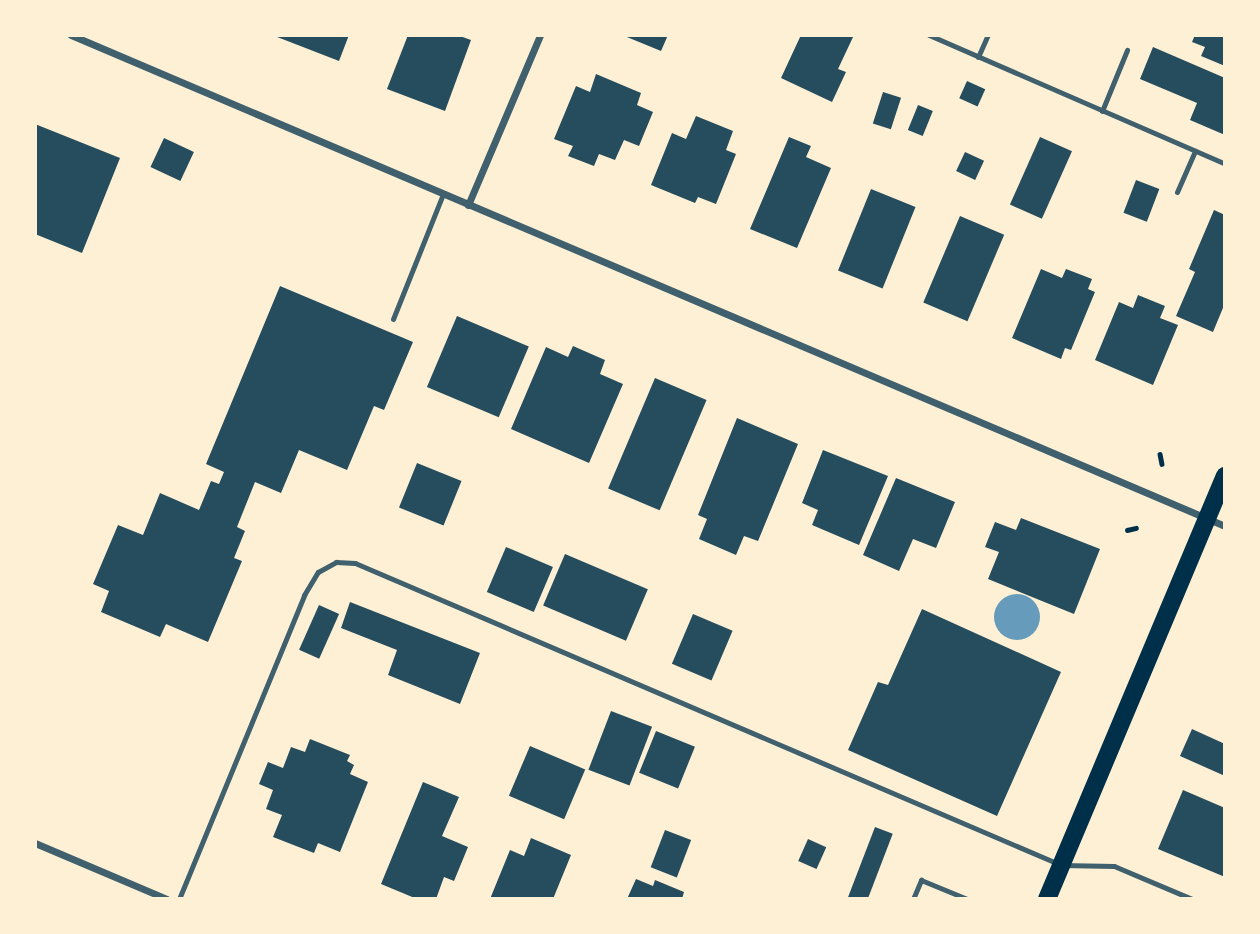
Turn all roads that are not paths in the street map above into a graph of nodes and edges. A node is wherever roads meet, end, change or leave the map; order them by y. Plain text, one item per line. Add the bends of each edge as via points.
1 (71, 35) edge
2 (540, 35) edge
3 (929, 35) edge
4 (988, 35) edge
5 (1127, 50) dead end
6 (978, 57) junction
7 (1101, 111) junction
8 (1195, 151) junction
9 (1225, 164) edge
10 (1177, 192) dead end
11 (443, 194) junction
12 (468, 205) junction
13 (393, 319) dead end
14 (1225, 476) edge
15 (1208, 518) junction
16 (1225, 526) edge
17 (35, 843) edge
18 (1061, 865) junction
19 (167, 899) edge
20 (179, 899) edge
21 (913, 899) edge
22 (967, 899) edge
23 (1047, 899) edge
24 (1192, 899) edge

1 - 11 street
2 - 12 street
3 - 6 lane
4 - 6 lane
5 - 7 lane
6 - 7 lane
7 - 8 lane
8 - 9 lane
8 - 10 lane
11 - 12 street
11 - 13 lane
12 - 15 street
14 - 15 main road
15 - 16 street
15 - 18 main road
17 - 19 street
18 - 20 lane via 355,563 336,562 318,572 304,595
18 - 23 main road
18 - 24 lane via 1114,866
21 - 22 lane via 921,880

